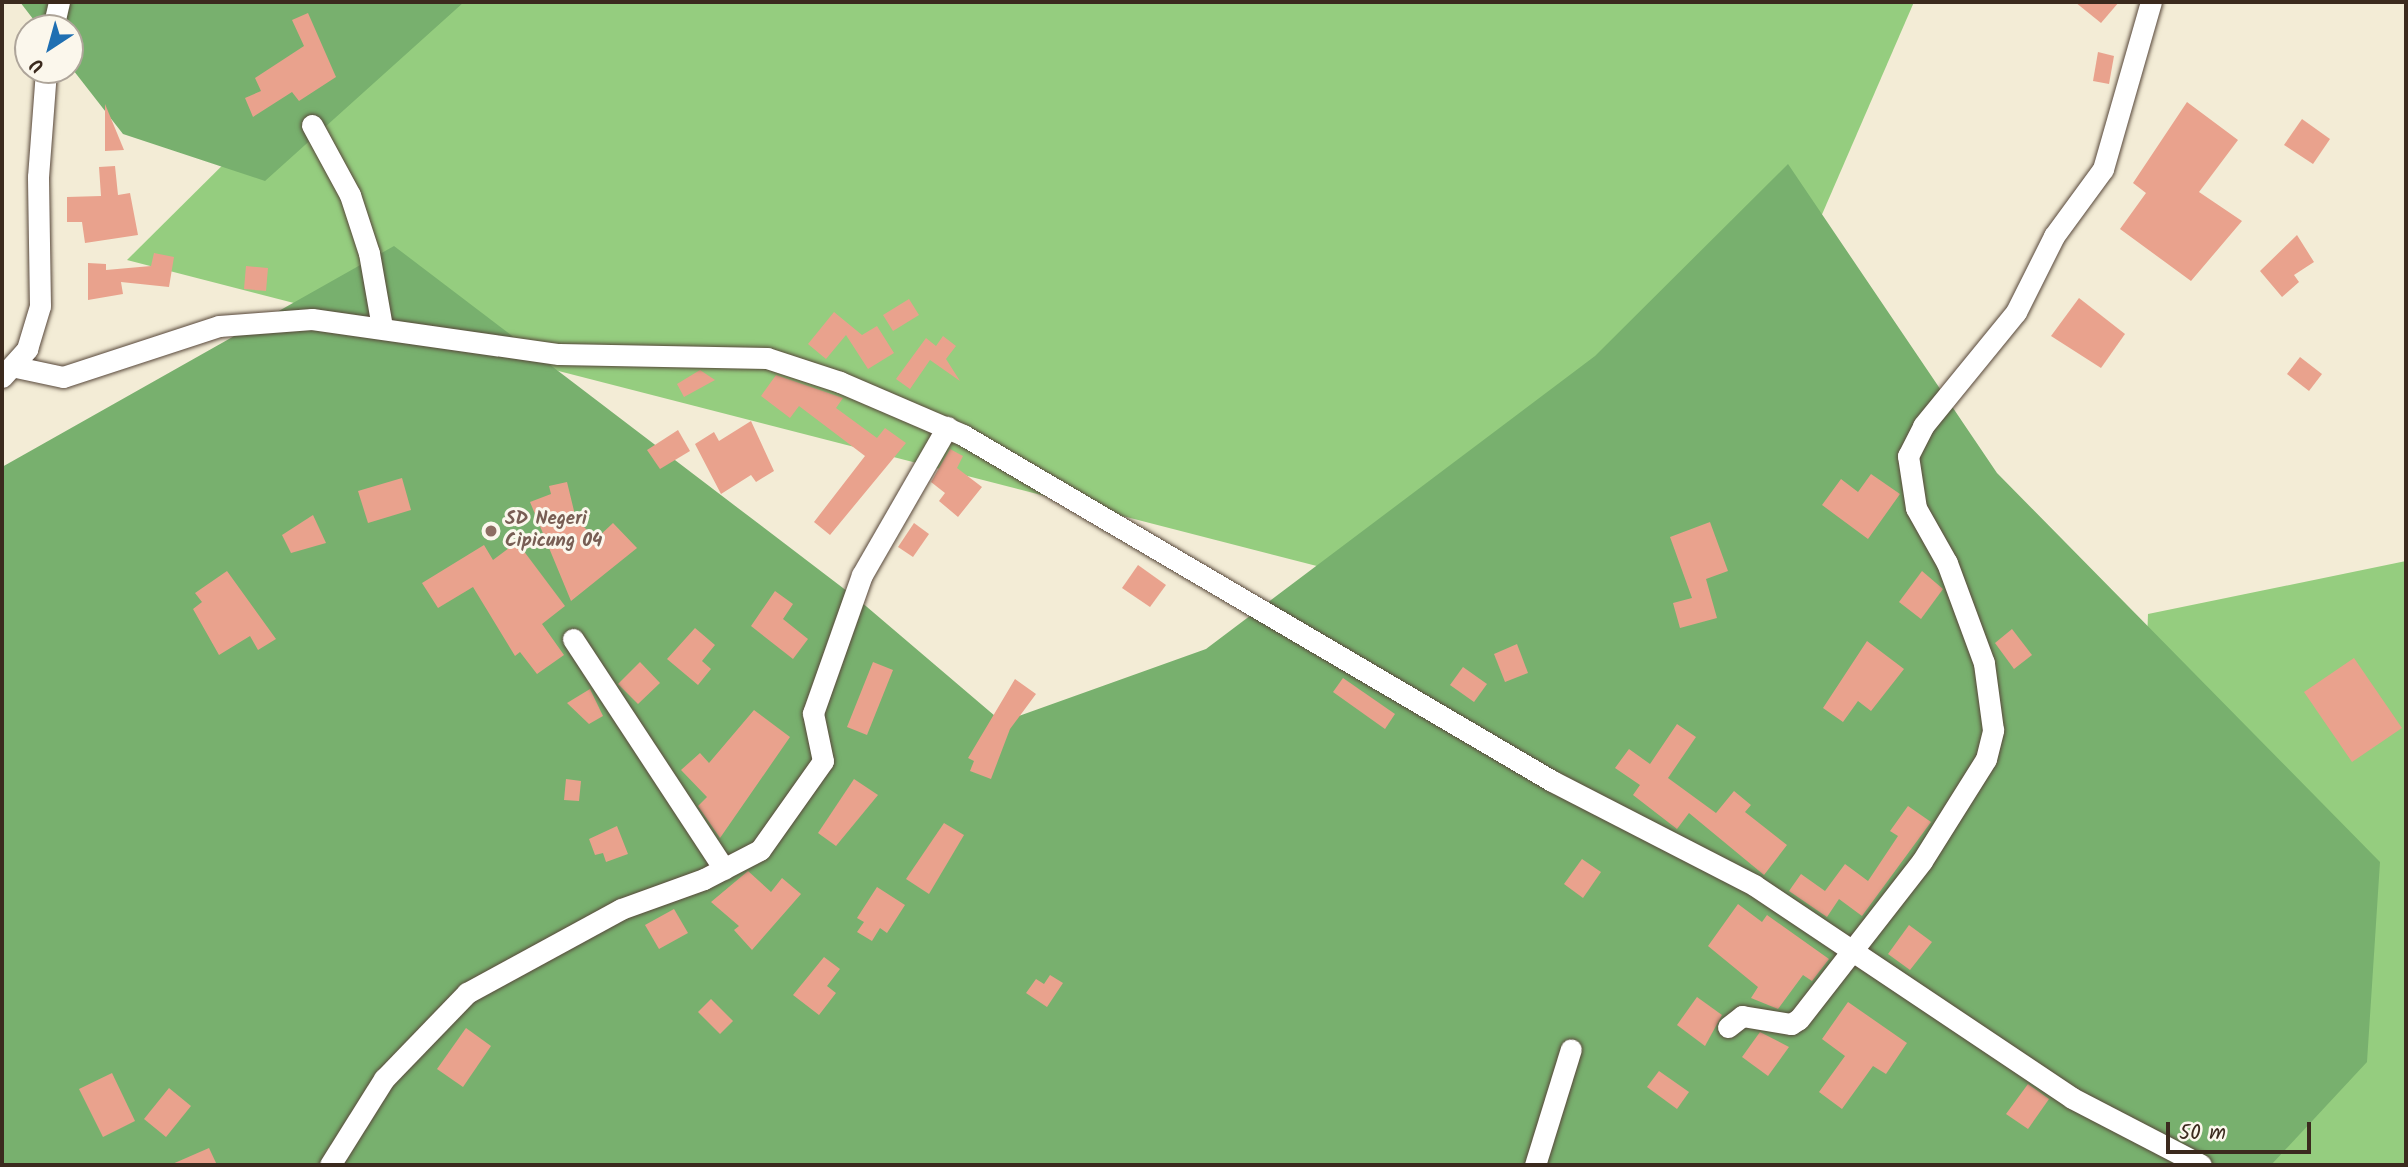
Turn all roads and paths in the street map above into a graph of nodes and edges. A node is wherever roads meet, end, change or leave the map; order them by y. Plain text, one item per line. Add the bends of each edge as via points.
1 (2151, 2) edge
2 (45, 84) edge
3 (312, 125) dead end
4 (382, 327) junction
5 (9, 372) edge
6 (947, 427) junction
7 (573, 639) dead end
8 (724, 869) junction
9 (1855, 951) junction
10 (1728, 1027) dead end
11 (1571, 1049) dead end
12 (330, 1165) edge
13 (1535, 1165) edge
14 (2202, 1165) edge

1 - 9 street via 2104,169 2054,236 2016,312 1923,426 1908,456 1916,508 1947,563 1980,650 1993,730 1975,780
2 - 5 street via 38,177 40,306
3 - 4 street via 350,195 369,253
4 - 5 street via 261,319 219,326 63,377
4 - 6 street via 559,354 767,358
6 - 8 street via 862,575 813,713 823,761 760,850
6 - 9 street via 1552,781 1754,885
7 - 8 street
8 - 12 street via 621,909 467,993 384,1079
9 - 10 street via 1791,1024 1752,1015
9 - 14 street via 2072,1098
11 - 13 street

